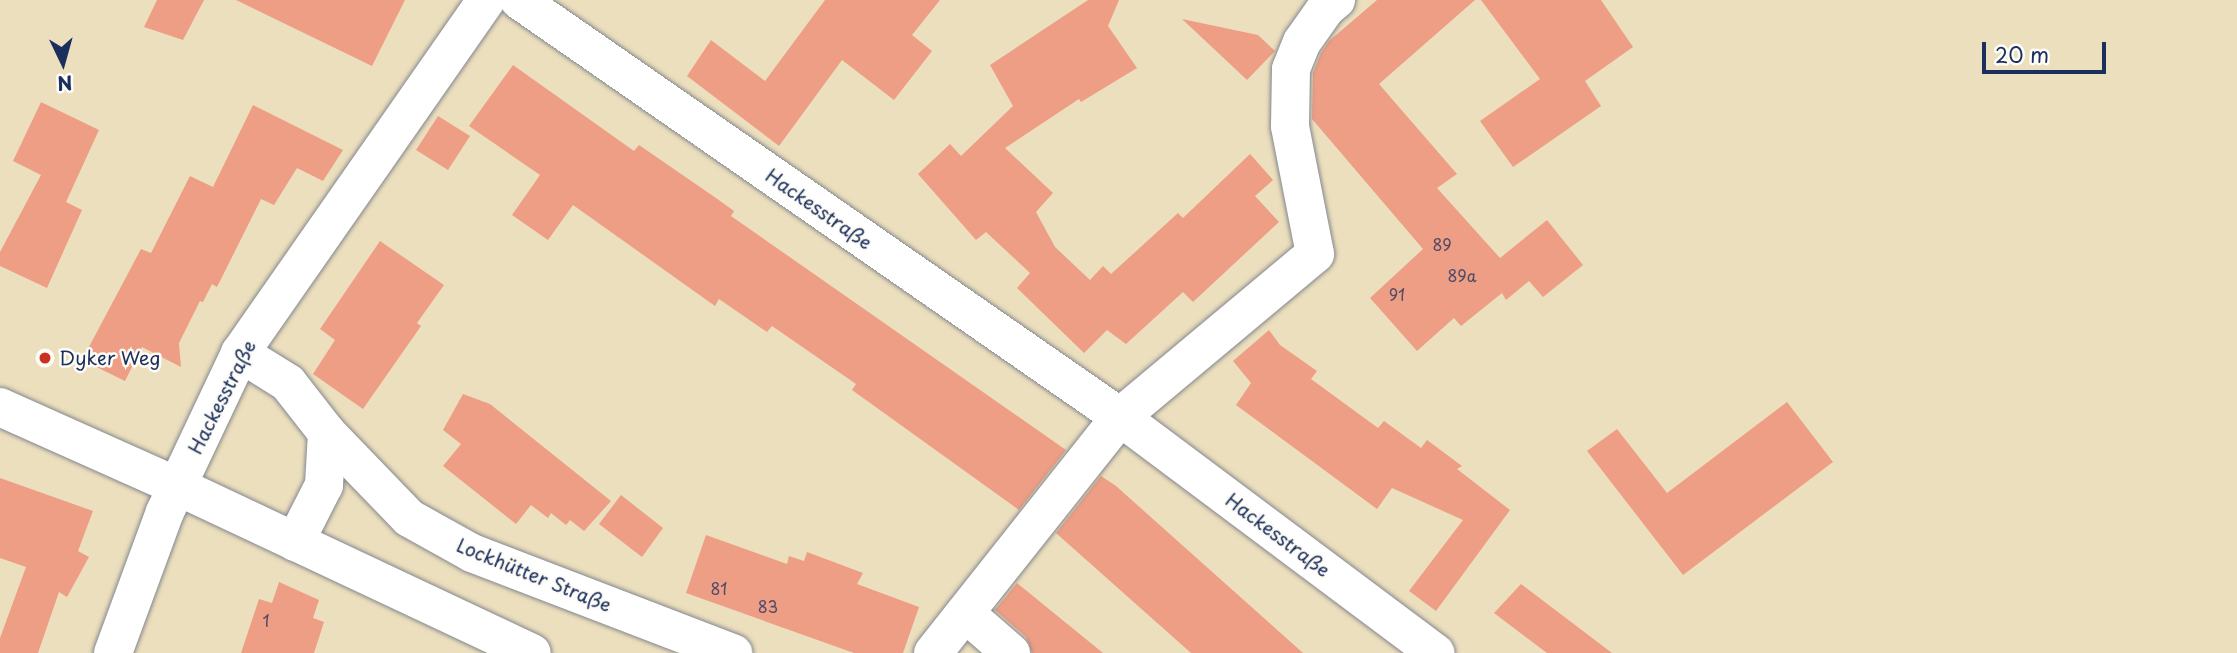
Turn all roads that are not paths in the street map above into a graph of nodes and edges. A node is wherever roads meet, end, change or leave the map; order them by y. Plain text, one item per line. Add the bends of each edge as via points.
1 (486, 0) edge
2 (519, 0) edge
3 (1336, 0) edge
4 (240, 353) junction
5 (0, 407) edge
6 (1120, 417) junction
7 (327, 433) junction
8 (177, 486) junction
9 (295, 542) junction
10 (965, 613) junction
11 (113, 653) edge
12 (532, 653) edge
13 (733, 653) edge
14 (933, 653) edge
15 (1011, 653) edge
16 (1436, 653) edge

1 - 4 street, Hackesstraße
2 - 6 street, Hackesstraße
3 - 6 street via 1302,42 1292,69 1290,126 1315,254
4 - 7 street, Lockhütter Straße via 288,383
4 - 8 street, Hackesstraße
5 - 8 street
6 - 10 street
6 - 16 street, Hackesstraße
7 - 9 street via 324,485
7 - 13 street, Lockhütter Straße via 409,518 472,553
8 - 9 street
8 - 11 street
9 - 12 street
10 - 14 street
10 - 15 street

